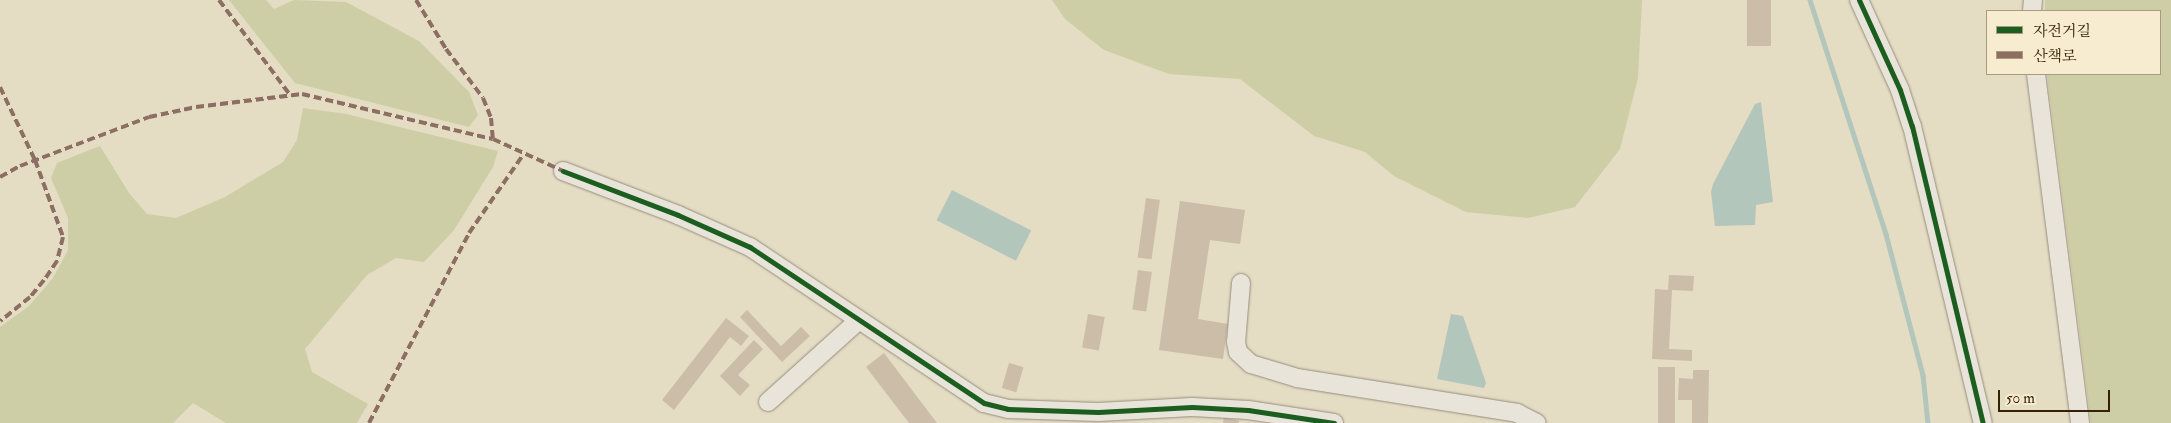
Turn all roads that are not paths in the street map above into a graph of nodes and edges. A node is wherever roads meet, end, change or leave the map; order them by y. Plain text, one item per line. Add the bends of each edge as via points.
1 (1859, 0) edge
2 (2036, 75) edge
3 (563, 171) dead end
4 (1241, 283) dead end
5 (858, 321) junction
6 (768, 402) dead end
7 (1143, 416) edge
8 (1334, 423) edge
9 (1537, 423) edge
10 (1983, 423) edge
11 (2080, 423) edge

1 - 10 street via 1900,90 1912,126
2 - 11 street
3 - 5 street via 678,215 750,247
4 - 9 street via 1236,342 1238,352 1251,364 1297,378 1517,413
5 - 6 street
5 - 7 street via 984,403 1008,409
7 - 8 street via 1192,407 1248,410

